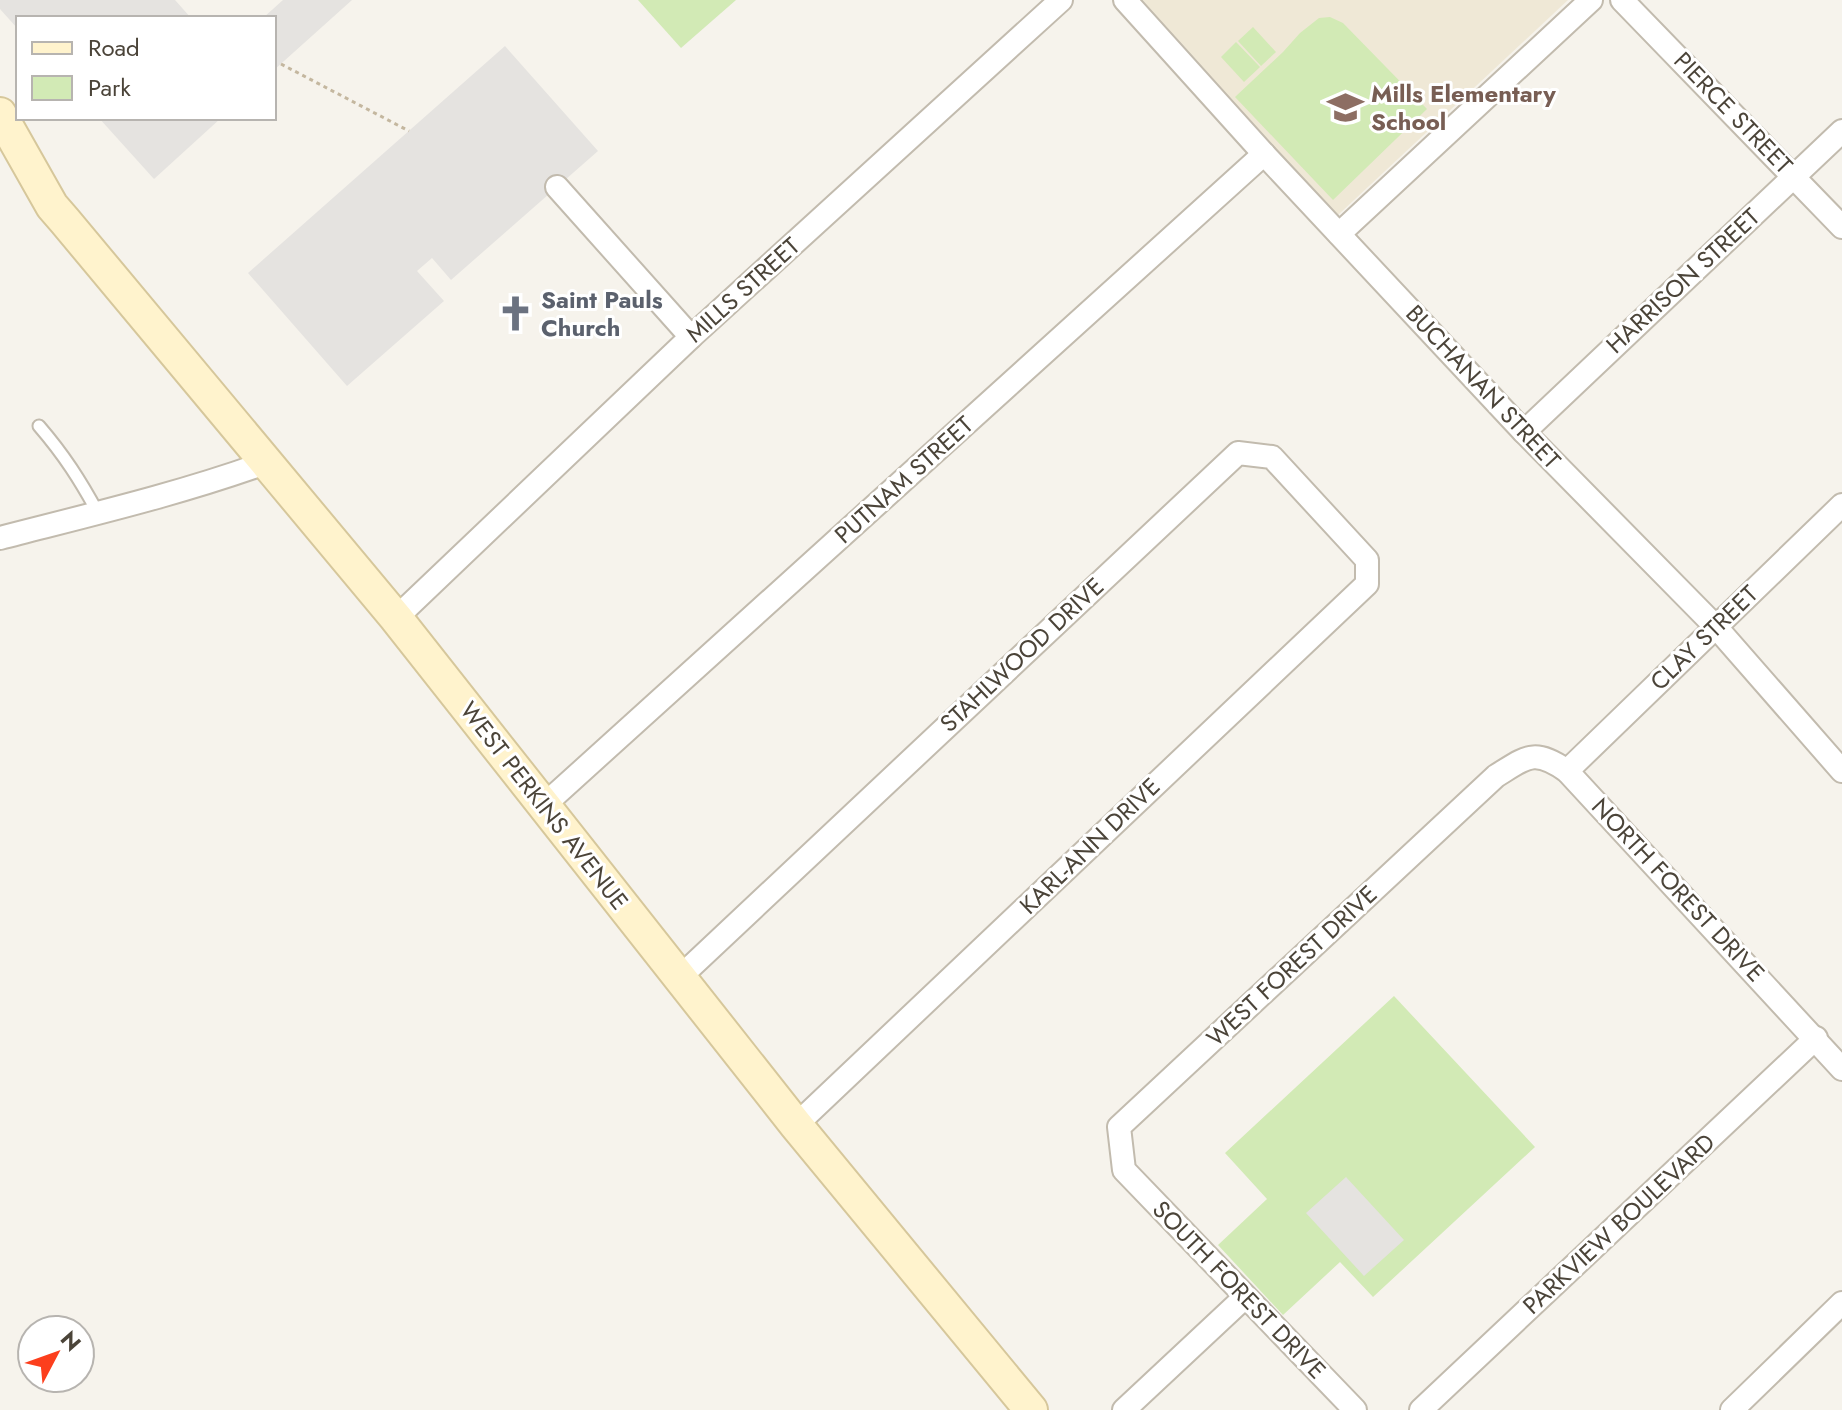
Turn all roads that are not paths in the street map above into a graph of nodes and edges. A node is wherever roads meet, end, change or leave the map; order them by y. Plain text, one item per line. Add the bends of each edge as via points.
1 (1061, 0) edge
2 (1125, 0) edge
3 (1591, 0) edge
4 (1622, 0) edge
5 (0, 114) edge
6 (1842, 131) edge
7 (1264, 154) junction
8 (1794, 176) junction
9 (557, 187) dead end
10 (1842, 227) edge
11 (1339, 234) junction
12 (691, 337) junction
13 (39, 426) dead end
14 (1524, 432) junction
15 (265, 463) junction
16 (1842, 505) edge
17 (98, 513) junction
18 (0, 538) edge
19 (1367, 560) joint
20 (396, 618) junction
21 (1716, 627) junction
22 (1567, 771) junction
23 (1842, 771) edge
24 (1496, 776) joint
25 (543, 806) junction
26 (680, 977) junction
27 (1816, 1038) junction
28 (1842, 1069) edge
29 (796, 1125) junction
30 (1124, 1170) joint
31 (1245, 1297) junction
32 (1842, 1303) edge
33 (1741, 1407) edge
34 (1031, 1410) edge
35 (1124, 1410) edge
36 (1355, 1410) edge
37 (1421, 1410) edge

1 - 12 street, MILLS STREET
2 - 7 street, BUCHANAN STREET
3 - 11 street
4 - 8 street, PIERCE STREET
5 - 15 main road, WEST PERKINS AVENUE via 52,206
6 - 8 street, HARRISON STREET
7 - 11 street, BUCHANAN STREET
7 - 25 street, PUTNAM STREET
8 - 10 street, PIERCE STREET
8 - 14 street, HARRISON STREET
9 - 12 street
11 - 14 street, BUCHANAN STREET
12 - 20 street, MILLS STREET
13 - 17 lane
14 - 21 street, BUCHANAN STREET
15 - 17 street
15 - 20 main road, WEST PERKINS AVENUE
16 - 21 street, CLAY STREET
17 - 18 street
19 - 26 street, STAHLWOOD DRIVE via 1272,457 1238,453
19 - 29 street, KARL-ANN DRIVE via 1367,584
20 - 25 main road, WEST PERKINS AVENUE
21 - 22 street, CLAY STREET
21 - 23 street, BUCHANAN STREET
22 - 24 street, NORTH FOREST DRIVE via 1551,760 1527,757
22 - 27 street, NORTH FOREST DRIVE
24 - 30 street, WEST FOREST DRIVE via 1119,1127
25 - 26 main road, WEST PERKINS AVENUE
26 - 29 main road, WEST PERKINS AVENUE
27 - 28 street, NORTH FOREST DRIVE
27 - 37 street, PARKVIEW BOULEVARD
29 - 34 main road, WEST PERKINS AVENUE
30 - 31 street, SOUTH FOREST DRIVE
31 - 35 street
31 - 36 street, SOUTH FOREST DRIVE
32 - 33 street

